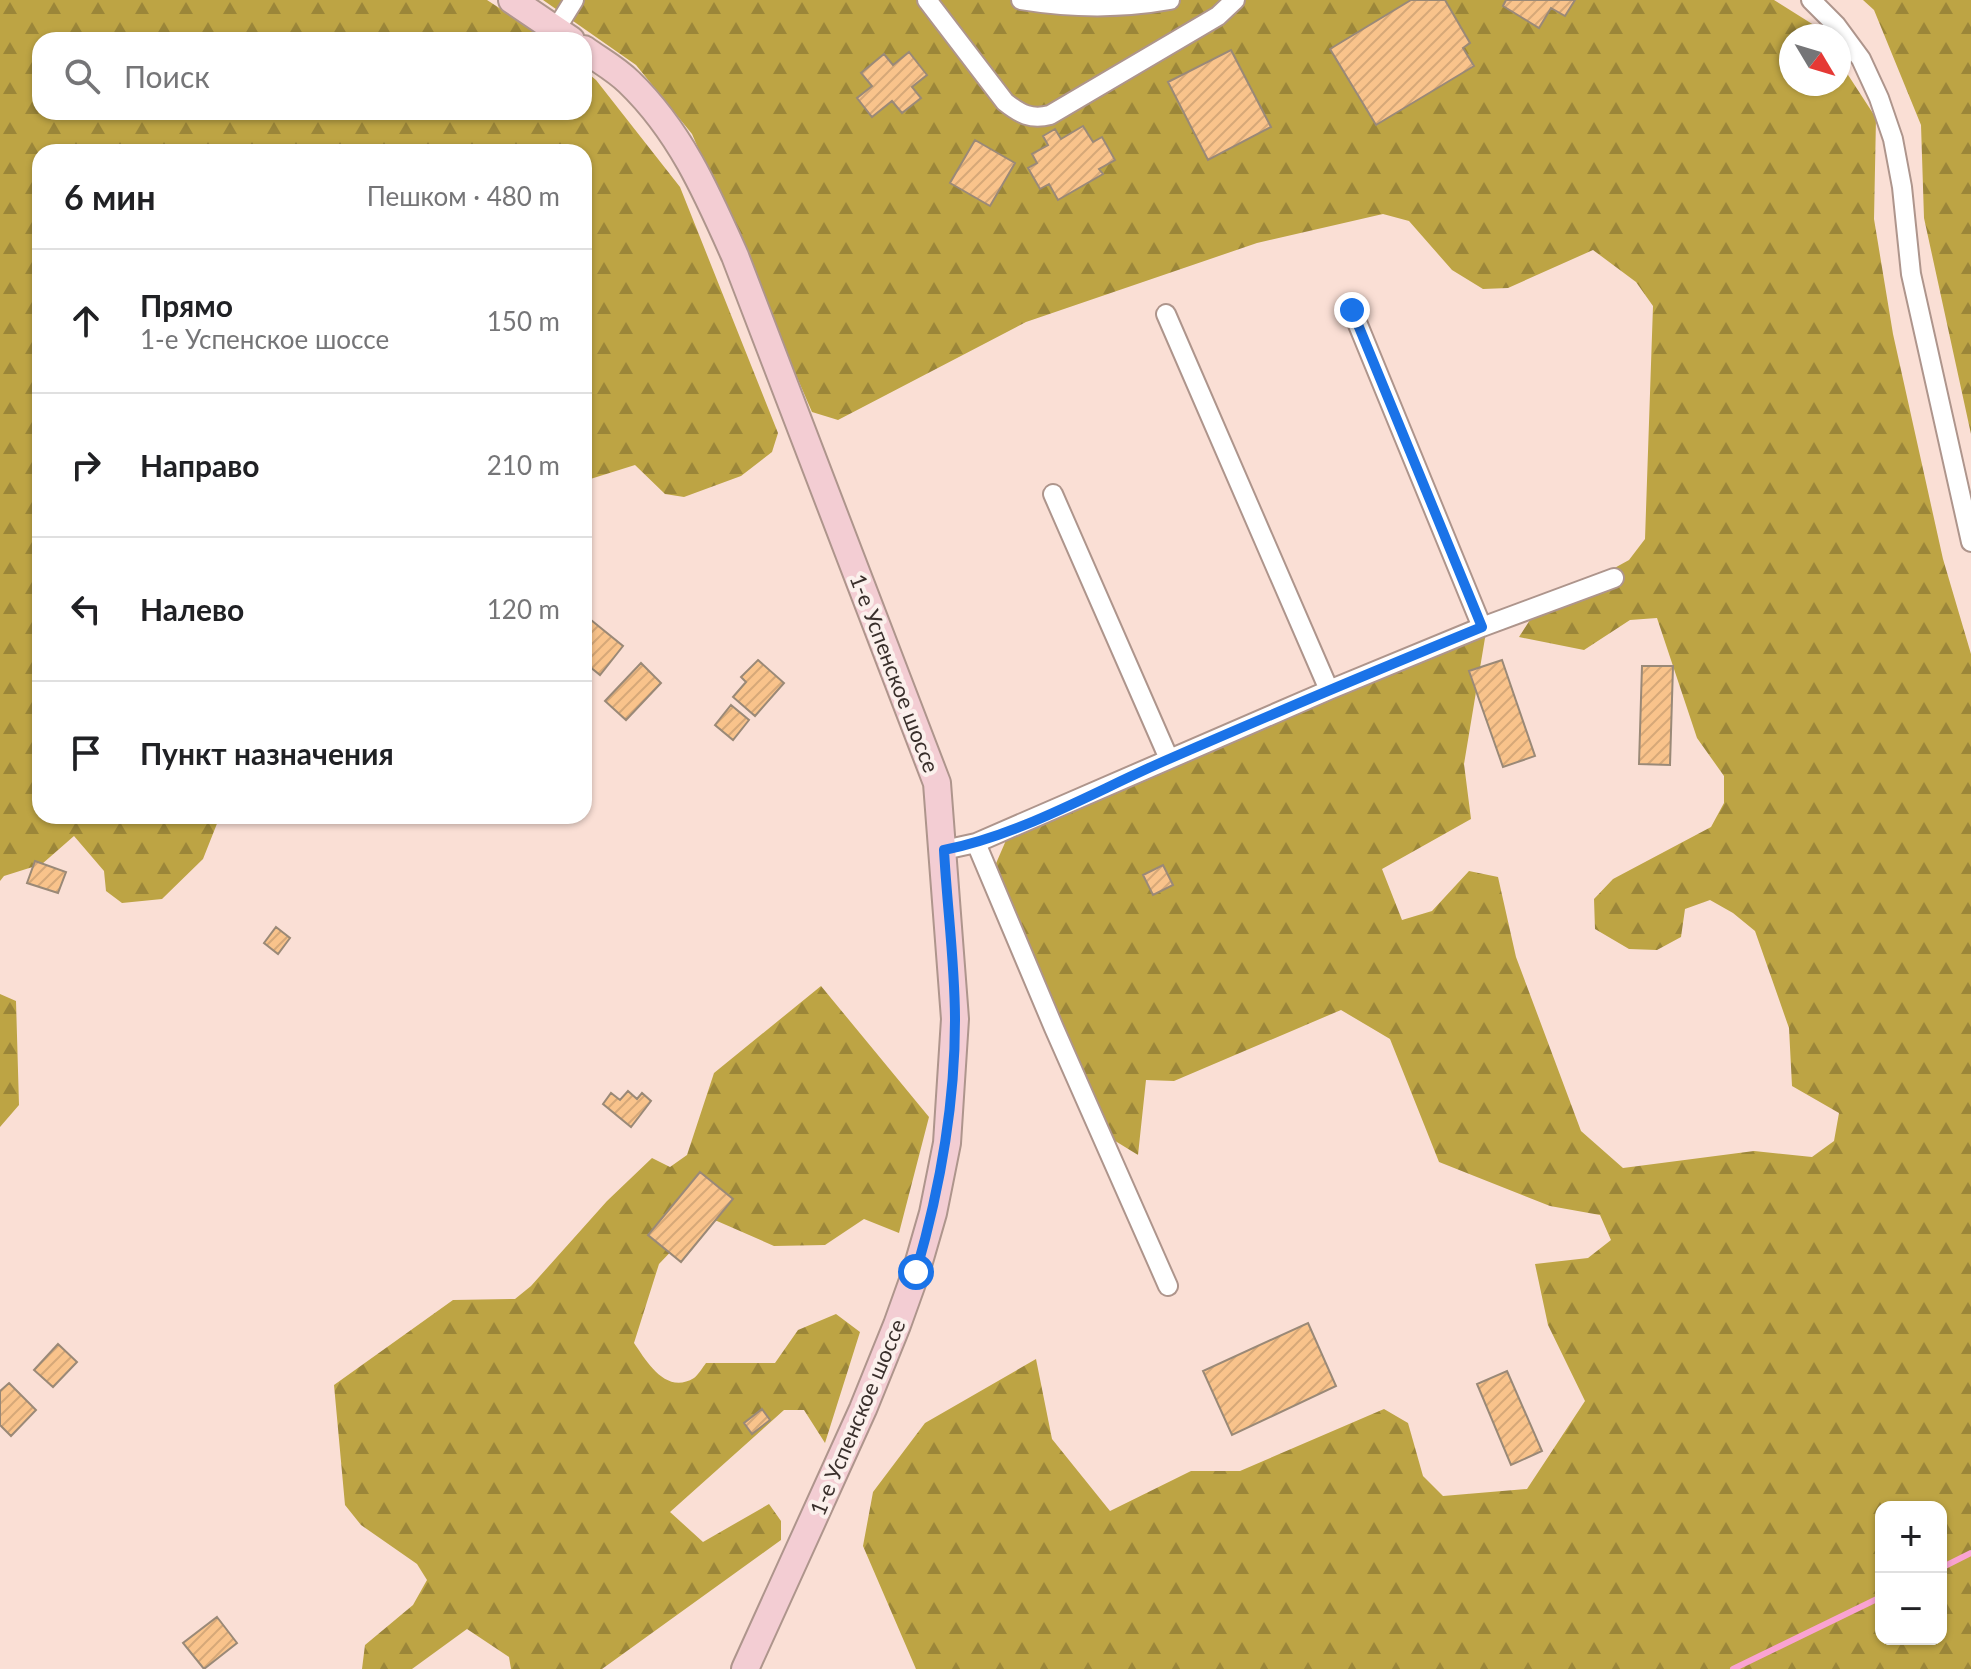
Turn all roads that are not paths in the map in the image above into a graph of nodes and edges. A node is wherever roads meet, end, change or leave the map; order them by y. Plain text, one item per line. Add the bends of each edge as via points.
1 (512, 0) edge
2 (574, 0) edge
3 (927, 0) edge
4 (1021, 0) edge
5 (1170, 0) edge
6 (1235, 0) edge
7 (1811, 0) edge
8 (561, 32) edge
9 (565, 32) edge
10 (592, 55) edge
11 (1352, 310) dead end
12 (1166, 314) dead end
13 (1053, 494) dead end
14 (1971, 539) edge
15 (1614, 578) dead end
16 (1482, 627) junction
17 (1329, 690) junction
18 (1169, 759) junction
19 (976, 843) junction
20 (944, 850) junction
21 (1168, 1286) dead end
22 (745, 1669) edge

1 - 8 main road
2 - 9 street
3 - 6 street via 1005,102 1036,119 1218,16
4 - 5 street via 1063,7
7 - 14 street via 1861,59 1893,139 1911,274
10 - 20 main road, 1-е Успенское шоссе via 628,81 656,112 680,143 712,204 937,783
11 - 16 street
12 - 17 street
13 - 18 street
15 - 16 street
16 - 17 street
17 - 18 street
18 - 19 street
19 - 20 street
19 - 21 street
20 - 22 main road, 1-е Успенское шоссе via 955,1019 947,1143 933,1213 863,1409

